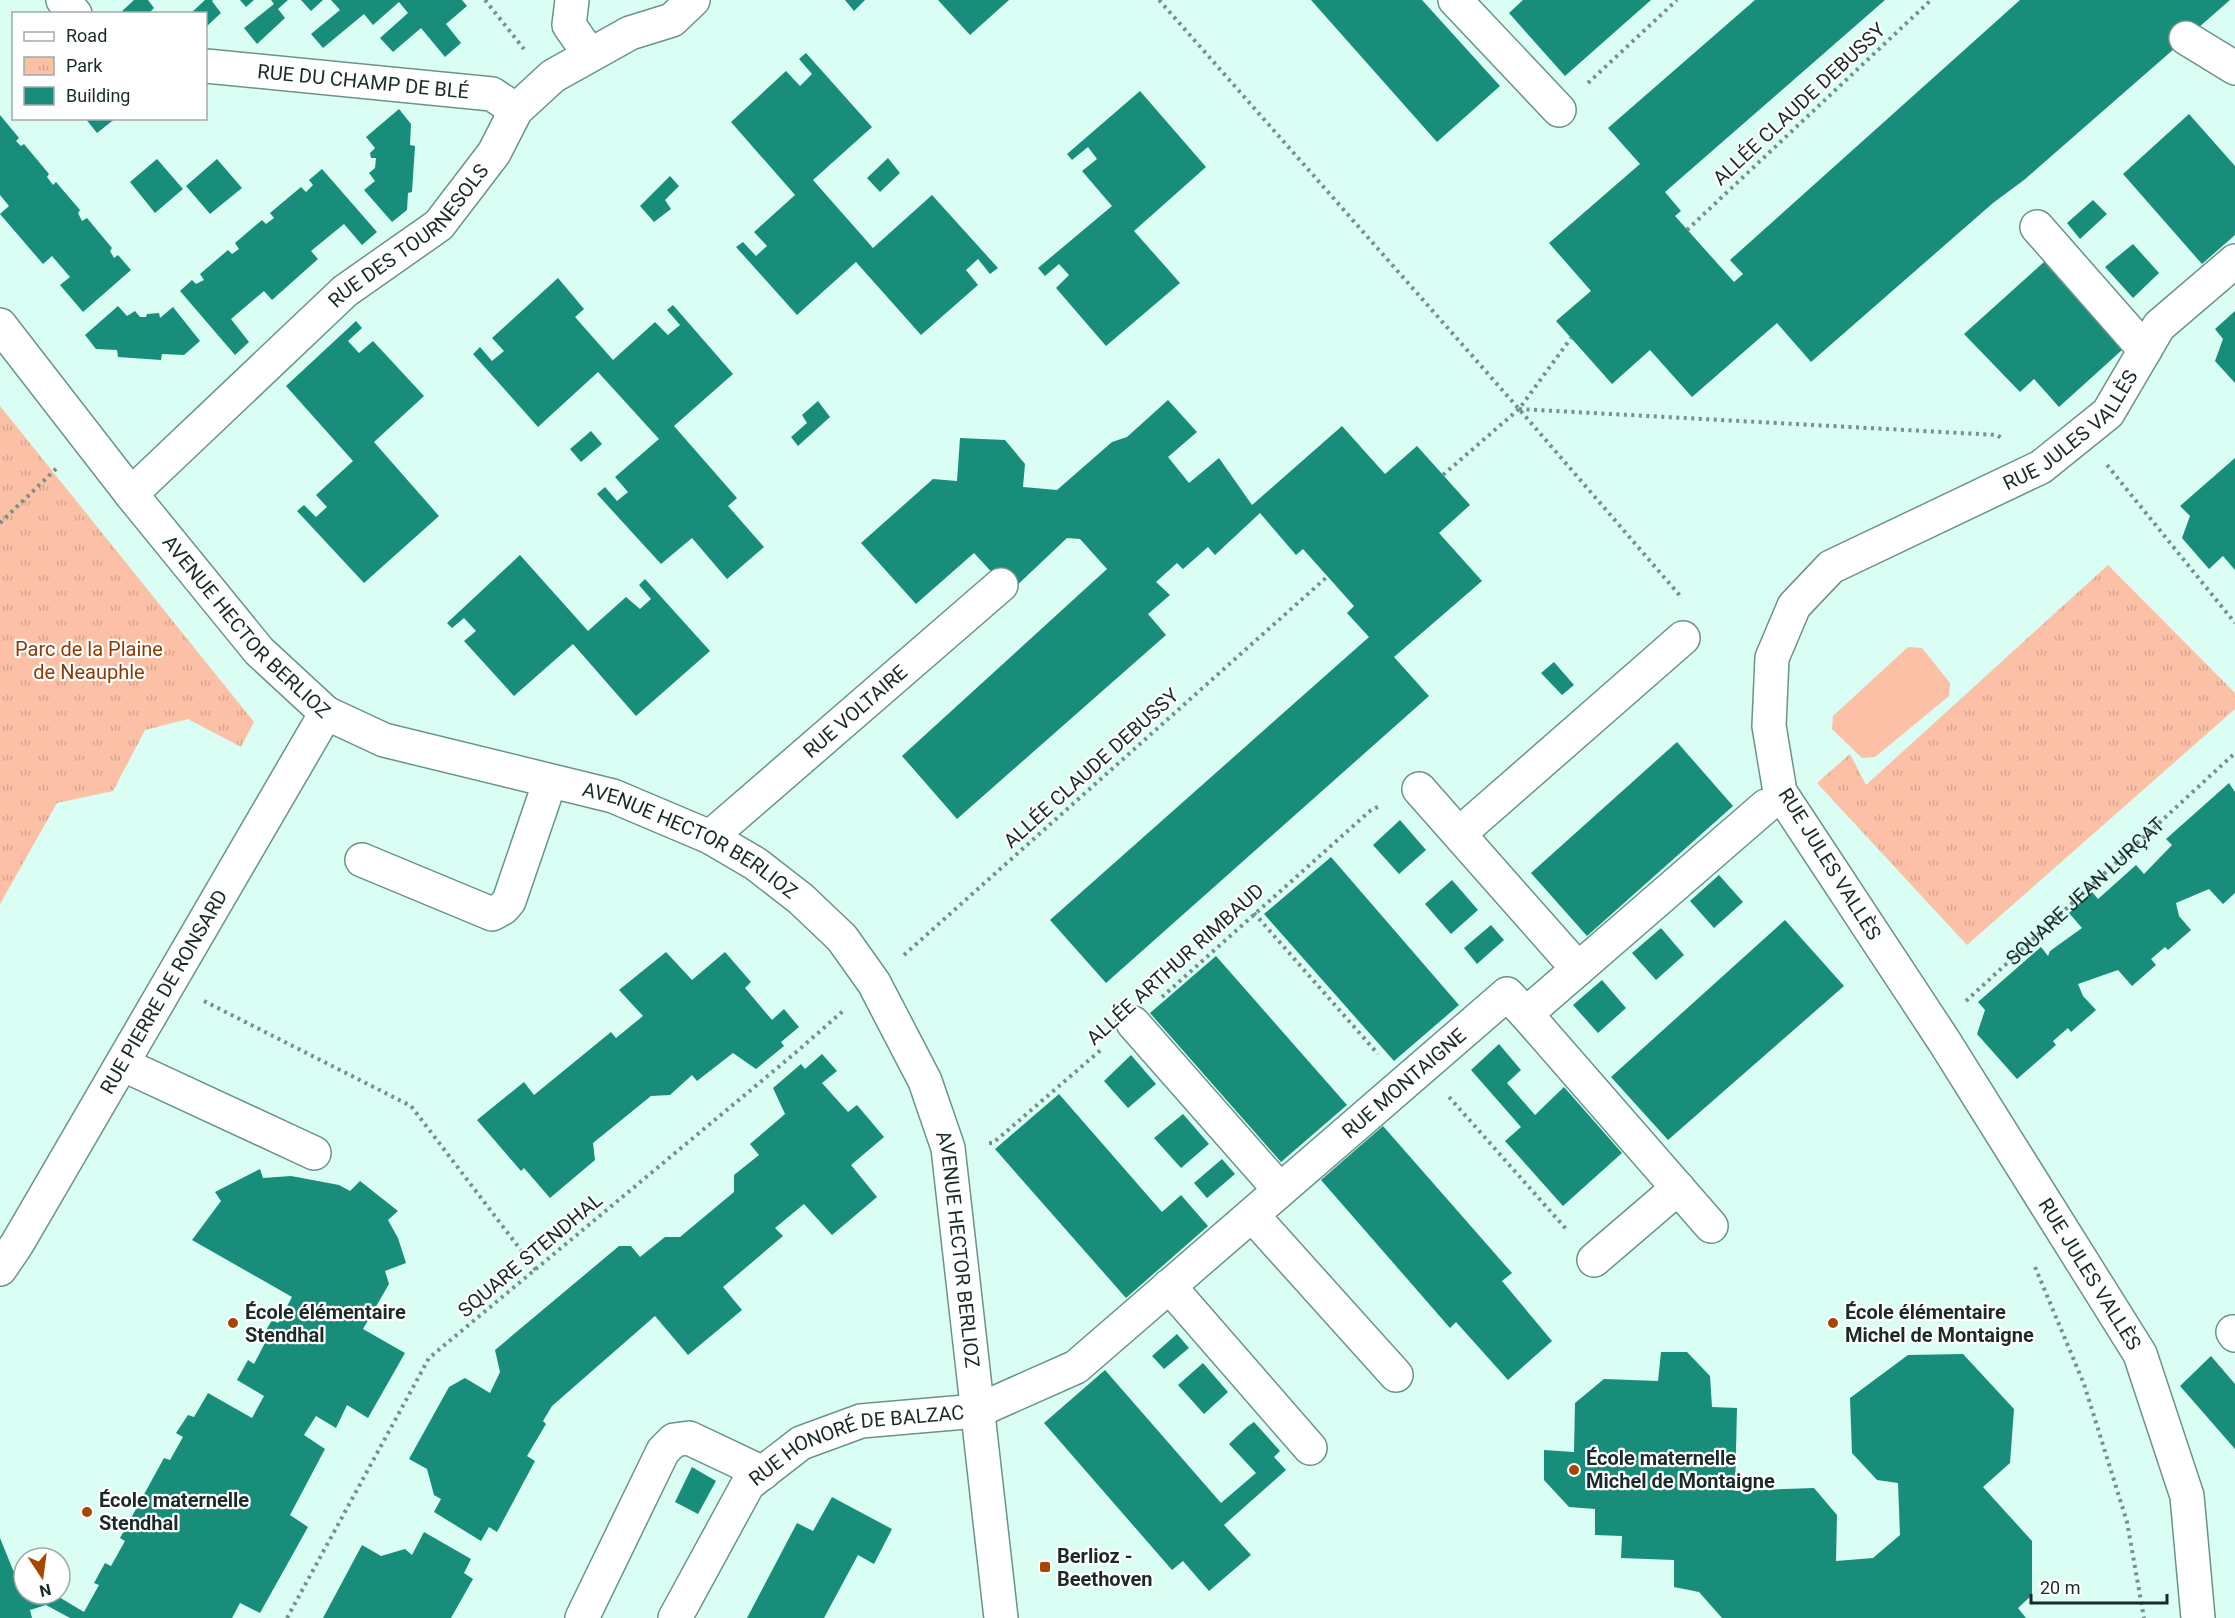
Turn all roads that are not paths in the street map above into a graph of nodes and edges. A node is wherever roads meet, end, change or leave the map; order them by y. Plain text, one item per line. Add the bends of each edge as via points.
1 (63, 0) edge
2 (572, 0) edge
3 (693, 0) edge
4 (1455, 0) edge
5 (73, 12) edge
6 (2187, 38) dead end
7 (590, 55) junction
8 (207, 66) edge
9 (2235, 68) edge
10 (516, 110) junction
11 (1559, 110) road end
12 (2037, 226) dead end
13 (2235, 261) edge
14 (0, 326) edge
15 (2145, 350) junction
16 (131, 494) junction
17 (1001, 585) dead end
18 (1683, 638) dead end
19 (326, 713) junction
20 (550, 781) junction
21 (1419, 789) road end
22 (1766, 806) dead end
23 (1459, 834) junction
24 (710, 837) junction
25 (362, 860) dead end
26 (1578, 969) junction
27 (1526, 1014) junction
28 (1133, 1023) road end
29 (122, 1064) junction
30 (314, 1153) dead end
31 (1678, 1188) junction
32 (1280, 1190) junction
33 (1252, 1215) junction
34 (1711, 1226) dead end
35 (1594, 1260) road end
36 (0, 1269) edge
37 (1169, 1286) junction
38 (1396, 1375) dead end
39 (977, 1411) junction
40 (1310, 1448) dead end
41 (763, 1473) junction
42 (582, 1618) edge
43 (675, 1618) edge
44 (1001, 1618) edge
45 (2198, 1618) edge

1 - 5 street
2 - 7 street via 569,25
3 - 7 street, RUE DES TOURNESOLS via 672,20 630,33
4 - 11 street
6 - 9 street
7 - 10 street, RUE DES TOURNESOLS via 553,76
8 - 10 street, RUE DU CHAMP DE BLÉ via 492,94
10 - 16 street, RUE DES TOURNESOLS via 495,153 439,225 345,291
12 - 15 street
13 - 15 street, RUE JULES VALLÈS via 2159,326
14 - 16 street, AVENUE HECTOR BERLIOZ
15 - 45 street, RUE JULES VALLÈS via 2108,413 2041,467 1831,567 1794,606 1772,658 1769,726 1780,792 1936,1028 2140,1354 2187,1496
16 - 19 street, AVENUE HECTOR BERLIOZ via 259,651
17 - 24 street, RUE VOLTAIRE
18 - 23 street
19 - 20 street, AVENUE HECTOR BERLIOZ via 384,740
19 - 29 street, RUE PIERRE DE RONSARD
20 - 24 street, AVENUE HECTOR BERLIOZ via 612,796
20 - 25 street via 509,901 492,914
21 - 23 street
22 - 26 street
23 - 26 street
24 - 39 street, AVENUE HECTOR BERLIOZ via 756,864 842,938 874,983 926,1081 948,1148
26 - 27 street
27 - 31 street, RUE MONTAIGNE
27 - 32 street, RUE MONTAIGNE via 1507,994
28 - 32 street
29 - 30 street
29 - 36 street, RUE PIERRE DE RONSARD
31 - 34 street, RUE MONTAIGNE
31 - 35 street
32 - 33 street, RUE MONTAIGNE
33 - 37 street, RUE MONTAIGNE
33 - 38 street
37 - 39 street, RUE MONTAIGNE via 1076,1367
37 - 40 street
39 - 41 street, RUE HONORÉ DE BALZAC via 861,1421 801,1443
39 - 44 street, AVENUE HECTOR BERLIOZ
41 - 42 street via 689,1438 674,1440 663,1452
41 - 43 street, RUE HONORÉ DE BALZAC via 748,1484

